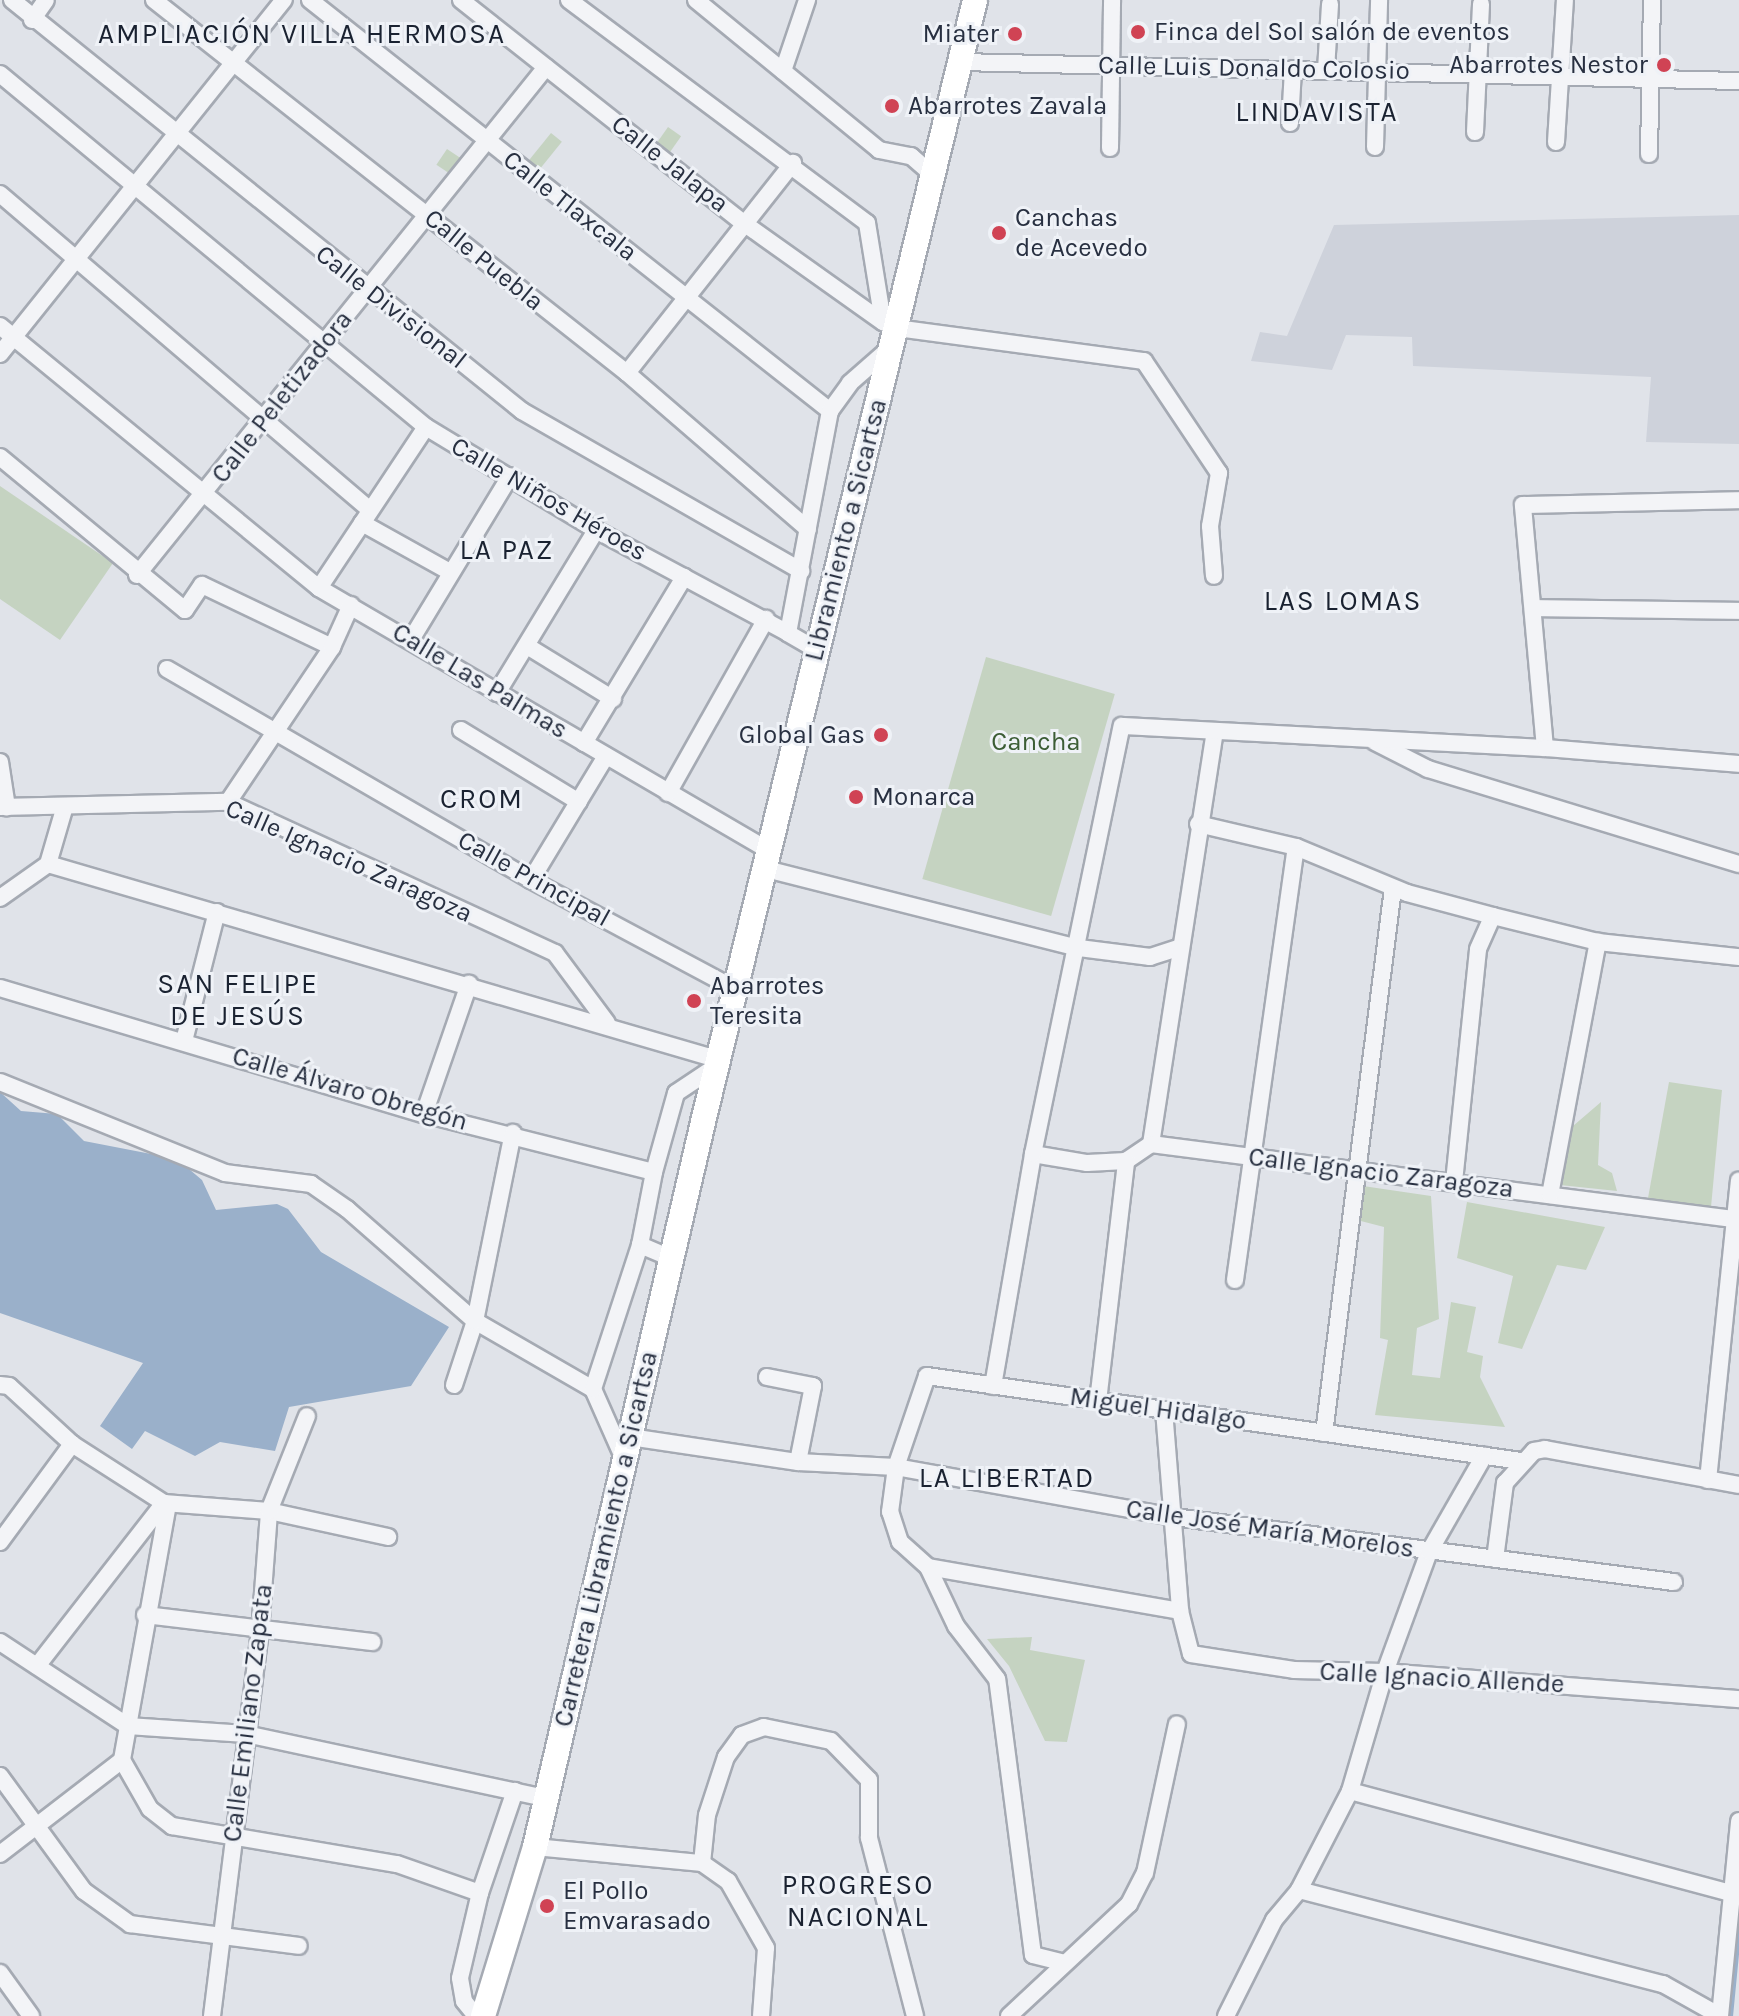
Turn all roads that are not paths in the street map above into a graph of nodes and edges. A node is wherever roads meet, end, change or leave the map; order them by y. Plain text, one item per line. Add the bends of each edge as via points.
1 (12, 0) edge
2 (46, 0) edge
3 (154, 0) edge
4 (284, 0) edge
5 (310, 0) edge
6 (461, 0) edge
7 (569, 0) edge
8 (696, 0) edge
9 (807, 0) edge
10 (975, 0) edge
11 (1112, 0) edge
12 (1379, 0) edge
13 (1565, 0) edge
14 (1652, 0) edge
15 (1330, 4) dead end
16 (1481, 4) dead end
17 (32, 20) junction
18 (960, 62) junction
19 (234, 63) junction
20 (1111, 65) junction
21 (546, 67) junction
22 (1293, 69) junction
23 (1326, 70) junction
24 (783, 71) junction
25 (1479, 71) junction
26 (1377, 72) junction
27 (0, 74) edge
28 (1560, 77) junction
29 (1651, 79) junction
30 (1739, 81) edge
31 (1290, 123) dead end
32 (1475, 132) dead end
33 (175, 134) junction
34 (487, 140) junction
35 (1556, 142) dead end
36 (1375, 147) dead end
37 (1110, 148) dead end
38 (1649, 154) dead end
39 (793, 163) junction
40 (933, 175) junction
41 (135, 188) junction
42 (0, 194) edge
43 (428, 215) junction
44 (745, 224) junction
45 (76, 260) junction
46 (367, 289) junction
47 (686, 297) junction
48 (0, 326) edge
49 (890, 332) junction
50 (14, 339) junction
51 (324, 346) junction
52 (0, 354) edge
53 (627, 373) junction
54 (830, 411) junction
55 (266, 419) junction
56 (426, 427) junction
57 (0, 457) edge
58 (510, 476) junction
59 (203, 497) junction
60 (1739, 500) edge
61 (366, 516) junction
62 (808, 529) junction
63 (596, 530) junction
64 (801, 571) junction
65 (450, 572) junction
66 (137, 575) junction
67 (1214, 576) dead end
68 (684, 577) junction
69 (319, 588) junction
70 (351, 605) junction
71 (1536, 608) junction
72 (1739, 611) edge
73 (766, 619) junction
74 (788, 633) junction
75 (412, 638) junction
76 (527, 646) junction
77 (332, 647) junction
78 (817, 650) junction
79 (167, 669) dead end
80 (497, 693) junction
81 (613, 699) junction
82 (278, 729) junction
83 (461, 730) dead end
84 (1214, 735) junction
85 (1370, 740) junction
86 (584, 743) junction
87 (1545, 748) junction
88 (606, 756) junction
89 (0, 762) edge
90 (1739, 764) edge
91 (668, 793) junction
92 (228, 802) junction
93 (579, 802) junction
94 (65, 806) junction
95 (3, 807) edge
96 (1198, 824) junction
97 (1296, 847) junction
98 (767, 859) junction
99 (48, 864) junction
100 (1739, 864) edge
101 (531, 880) junction
102 (1393, 888) junction
103 (0, 898) edge
104 (217, 912) junction
105 (1493, 916) junction
106 (1598, 942) junction
107 (1079, 948) junction
108 (1178, 948) junction
109 (1739, 957) edge
110 (469, 984) junction
111 (0, 988) edge
112 (737, 990) junction
113 (607, 1023) junction
114 (184, 1041) junction
115 (719, 1062) junction
116 (0, 1082) edge
117 (424, 1114) junction
118 (513, 1133) junction
119 (1151, 1144) junction
120 (1033, 1154) junction
121 (1252, 1156) junction
122 (1126, 1161) junction
123 (1355, 1169) junction
124 (654, 1172) junction
125 (1739, 1181) edge
126 (1454, 1182) junction
127 (1550, 1195) junction
128 (1733, 1219) junction
129 (640, 1245) junction
130 (673, 1259) junction
131 (1235, 1280) dead end
132 (475, 1321) junction
133 (767, 1377) dead end
134 (0, 1385) edge
135 (454, 1385) dead end
136 (993, 1386) junction
137 (593, 1389) junction
138 (1098, 1401) junction
139 (1164, 1410) junction
140 (307, 1416) dead end
141 (1324, 1433) junction
142 (72, 1444) junction
143 (627, 1449) junction
144 (1484, 1456) junction
145 (1521, 1461) junction
146 (798, 1462) junction
147 (896, 1467) junction
148 (1708, 1480) junction
149 (1739, 1485) edge
150 (166, 1504) junction
151 (269, 1511) junction
152 (1174, 1517) junction
153 (388, 1537) dead end
154 (0, 1542) edge
155 (1429, 1552) junction
156 (1495, 1559) junction
157 (928, 1567) junction
158 (1674, 1582) dead end
159 (1180, 1611) junction
160 (145, 1615) junction
161 (260, 1632) junction
162 (0, 1642) edge
163 (372, 1642) dead end
164 (37, 1666) junction
165 (1385, 1672) junction
166 (1739, 1699) edge
167 (1177, 1724) dead end
168 (128, 1726) junction
169 (246, 1734) junction
170 (122, 1760) junction
171 (0, 1776) edge
172 (515, 1791) junction
173 (1350, 1791) junction
174 (544, 1798) junction
175 (1739, 1821) edge
176 (39, 1824) junction
177 (234, 1833) junction
178 (535, 1847) junction
179 (0, 1854) edge
180 (702, 1863) junction
181 (1299, 1890) junction
182 (480, 1893) junction
183 (1731, 1893) junction
184 (221, 1935) junction
185 (299, 1946) dead end
186 (1061, 1962) junction
187 (0, 1973) edge
188 (31, 2016) edge
189 (212, 2016) edge
190 (476, 2016) edge
191 (483, 2016) edge
192 (761, 2016) edge
193 (915, 2016) edge
194 (1009, 2016) edge
195 (1226, 2016) edge
196 (1720, 2016) edge

1 - 17 street, Calle Divisional
2 - 17 street
3 - 19 street, Calle Puebla
4 - 19 street
5 - 34 street, Calle Tlaxcala
6 - 21 street, Calle Jalapa
7 - 39 street
8 - 24 street
9 - 24 street
10 - 18 main road, Libramiento a Sicartsa
11 - 20 street
12 - 26 street
13 - 28 street
14 - 29 street
15 - 23 street
16 - 25 street
17 - 33 street, Calle Divisional
18 - 20 street, Calle Luis Donaldo Colosio
18 - 40 main road, Libramiento a Sicartsa
19 - 33 street
19 - 43 street, Calle Puebla
20 - 22 street, Calle Luis Donaldo Colosio
20 - 37 street
21 - 34 street, Calle Peletizadora
21 - 44 street, Calle Jalapa
22 - 23 street, Calle Luis Donaldo Colosio
22 - 31 street
23 - 26 street, Calle Luis Donaldo Colosio
24 - 40 street via 879,150 911,156
25 - 26 street, Calle Luis Donaldo Colosio
25 - 28 street, Calle Luis Donaldo Colosio
25 - 32 street
26 - 36 street
27 - 41 street, Calle Niños Héroes
28 - 29 street, Calle Luis Donaldo Colosio
28 - 35 street
29 - 30 street, Calle Luis Donaldo Colosio
29 - 38 street
33 - 41 street
33 - 46 street, Calle Divisional
34 - 43 street, Calle Peletizadora
34 - 47 street, Calle Tlaxcala
39 - 44 street
39 - 49 street via 867,223
40 - 49 main road, Libramiento a Sicartsa
41 - 45 street
41 - 51 street, Calle Niños Héroes
42 - 45 street
43 - 46 street, Calle Peletizadora
43 - 53 street, Calle Puebla
44 - 47 street
44 - 49 street, Calle Jalapa
45 - 50 street
45 - 55 street
46 - 51 street, Calle Peletizadora
46 - 64 street, Calle Divisional via 522,411
47 - 53 street
47 - 54 street, Calle Tlaxcala
48 - 50 street, Calle Las Palmas
49 - 54 street
49 - 67 street via 1144,361 1219,473 1210,526
49 - 78 main road, Libramiento a Sicartsa
50 - 52 street
50 - 59 street, Calle Las Palmas
51 - 55 street, Calle Peletizadora
51 - 56 street, Calle Niños Héroes
53 - 62 street, Calle Puebla
54 - 62 street
55 - 59 street, Calle Peletizadora
55 - 61 street
56 - 58 street, Calle Niños Héroes
56 - 61 street
57 - 66 street
58 - 63 street, Calle Niños Héroes
58 - 65 street
59 - 66 street, Calle Peletizadora
59 - 69 street, Calle Las Palmas
60 - 71 street via 1523,505
61 - 65 street
61 - 69 street
62 - 64 street
63 - 68 street, Calle Niños Héroes
63 - 76 street
64 - 74 street
65 - 75 street
66 - 77 street via 185,610 202,585
68 - 73 street, Calle Niños Héroes
68 - 81 street
69 - 70 street, Calle Las Palmas
70 - 75 street, Calle Las Palmas
70 - 77 street
71 - 72 street
71 - 87 street
73 - 74 street, Calle Niños Héroes
73 - 91 street
74 - 78 street, Calle Niños Héroes
75 - 80 street, Calle Las Palmas
76 - 80 street
76 - 81 street
77 - 82 street
78 - 98 main road, Libramiento a Sicartsa
79 - 82 street, Calle Principal
80 - 86 street, Calle Las Palmas
81 - 86 street
82 - 92 street
82 - 101 street, Calle Principal
83 - 93 street
84 - 85 street
84 - 96 street
84 - 107 street via 1122,726
85 - 87 street
85 - 100 street via 1428,769
86 - 88 street, Calle Las Palmas
87 - 90 street
88 - 91 street, Calle Las Palmas
88 - 93 street
89 - 95 street
91 - 98 street, Calle Las Palmas
92 - 94 street, Calle Ignacio Zaragoza
92 - 113 street, Calle Ignacio Zaragoza via 555,953
93 - 101 street
94 - 95 street, Calle Ignacio Zaragoza
94 - 99 street
96 - 97 street
96 - 108 street
97 - 102 street
97 - 121 street
98 - 107 street, Calle Las Palmas
98 - 112 main road, Libramiento a Sicartsa
99 - 103 street
99 - 104 street
101 - 112 street, Calle Principal
102 - 105 street
102 - 123 street
104 - 110 street
104 - 114 street
105 - 106 street
105 - 126 street via 1478,949
106 - 109 street
106 - 127 street
107 - 108 street, Calle Las Palmas via 1150,957
107 - 120 street
108 - 119 street
110 - 113 street
110 - 117 street
111 - 114 street, Calle Álvaro Obregón
112 - 115 main road, Libramiento a Sicartsa
113 - 115 street
114 - 117 street, Calle Álvaro Obregón
115 - 124 street via 676,1093
115 - 130 main road, Carretera Libramiento a Sicartsa
116 - 132 street via 225,1173 311,1184
117 - 118 street, Calle Álvaro Obregón
118 - 124 street, Calle Álvaro Obregón
118 - 132 street
119 - 121 street, Calle Ignacio Zaragoza
119 - 122 street
120 - 122 street via 1087,1163
120 - 136 street
121 - 123 street, Calle Ignacio Zaragoza
121 - 131 street
122 - 138 street
123 - 126 street, Calle Ignacio Zaragoza
123 - 141 street
124 - 129 street
125 - 128 street
126 - 127 street, Calle Ignacio Zaragoza
127 - 128 street, Calle Ignacio Zaragoza
128 - 148 street
129 - 130 street
129 - 137 street
130 - 143 main road, Carretera Libramiento a Sicartsa
132 - 135 street
132 - 137 street
133 - 146 street via 813,1386
134 - 142 street via 9,1386
136 - 138 street, Miguel Hidalgo
136 - 147 street, Miguel Hidalgo via 927,1376
137 - 143 street
138 - 139 street, Miguel Hidalgo
139 - 141 street, Miguel Hidalgo
139 - 152 street
140 - 151 street, Calle Emiliano Zapata
141 - 144 street, Miguel Hidalgo
142 - 150 street
142 - 154 street
143 - 146 street, Calle José María Morelos
143 - 174 main road, Carretera Libramiento a Sicartsa
144 - 145 street, Miguel Hidalgo
144 - 155 street
145 - 148 street via 1545,1449
145 - 156 street via 1505,1483
146 - 147 street, Calle José María Morelos
147 - 152 street, Calle José María Morelos
147 - 157 street via 890,1512 900,1542
148 - 149 street
150 - 151 street
150 - 160 street
150 - 164 street
151 - 153 street
151 - 161 street, Calle Emiliano Zapata
152 - 155 street, Calle José María Morelos
152 - 159 street
155 - 156 street, Calle José María Morelos
155 - 165 street
156 - 158 street, Calle José María Morelos
157 - 159 street
157 - 186 street via 956,1626 997,1679 1033,1955
159 - 165 street, Calle Ignacio Allende via 1191,1654 1294,1670
160 - 161 street
160 - 168 street
161 - 163 street
161 - 169 street, Calle Emiliano Zapata
162 - 164 street
164 - 168 street
165 - 166 street, Calle Ignacio Allende
165 - 173 street
167 - 186 street via 1145,1873 1129,1904
168 - 169 street
168 - 170 street
169 - 172 street
169 - 177 street, Calle Emiliano Zapata
170 - 176 street
170 - 177 street via 150,1809 172,1826
171 - 176 street
172 - 174 street
172 - 182 street
173 - 181 street
173 - 183 street
174 - 178 main road, Carretera Libramiento a Sicartsa
175 - 183 street
176 - 179 street
176 - 184 street via 84,1891 130,1924
177 - 182 street via 397,1864
177 - 184 street, Calle Emiliano Zapata
178 - 180 street
178 - 191 main road, Carretera Libramiento a Sicartsa
180 - 192 street via 728,1881 766,1948
180 - 193 street via 707,1815 726,1757 742,1735 764,1727 831,1741 869,1780 869,1838
181 - 195 street via 1274,1920
181 - 196 street via 1663,1984
182 - 190 street via 460,1978 464,2001
183 - 196 street
184 - 185 street
184 - 189 street, Calle Emiliano Zapata
186 - 194 street
187 - 188 street

